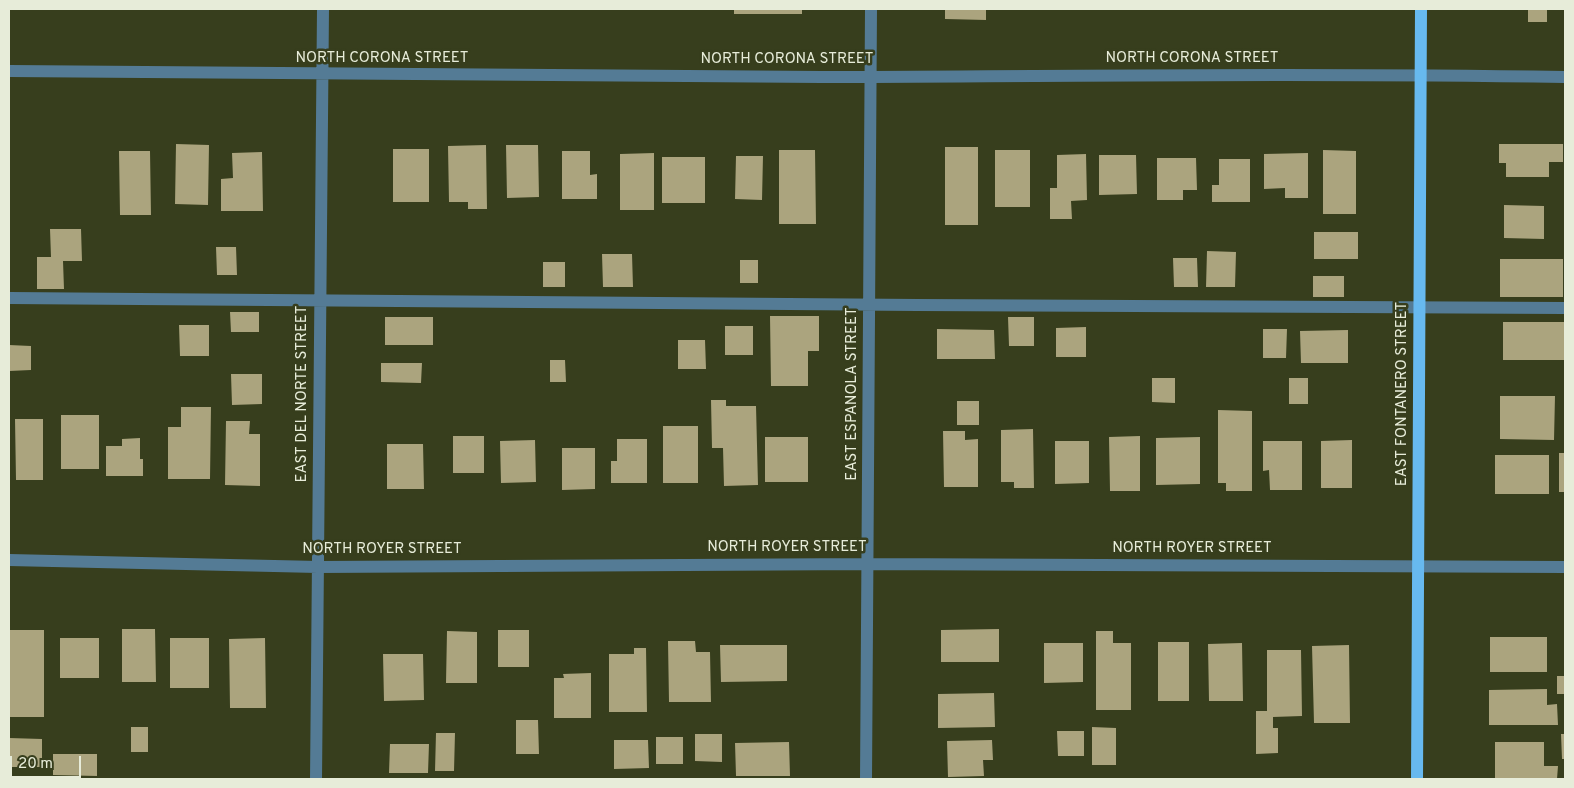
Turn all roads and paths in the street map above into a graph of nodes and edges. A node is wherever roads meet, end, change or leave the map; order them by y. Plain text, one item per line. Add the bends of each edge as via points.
1 (323, 9) edge
2 (871, 9) edge
3 (1421, 9) edge
4 (9, 71) edge
5 (322, 75) junction
6 (1420, 75) junction
7 (871, 76) junction
8 (1565, 77) edge
9 (9, 298) edge
10 (320, 299) junction
11 (870, 305) junction
12 (1420, 307) junction
13 (1565, 308) edge
14 (9, 560) edge
15 (868, 564) junction
16 (1419, 566) junction
17 (318, 567) junction
18 (1565, 567) edge
19 (316, 779) edge
20 (866, 779) edge
21 (1417, 779) edge

1 - 5 street, EAST DEL NORTE STREET
2 - 7 street, EAST ESPANOLA STREET
3 - 6 main road, EAST FONTANERO STREET
4 - 5 street, NORTH CORONA STREET
5 - 7 street, NORTH CORONA STREET
5 - 10 street, EAST DEL NORTE STREET
6 - 7 street, NORTH CORONA STREET
6 - 8 street, NORTH CORONA STREET
6 - 12 main road, EAST FONTANERO STREET
7 - 11 street, EAST ESPANOLA STREET
9 - 10 street
10 - 11 street
10 - 17 street, EAST DEL NORTE STREET
11 - 12 street
11 - 15 street, EAST ESPANOLA STREET
12 - 13 street
12 - 16 main road, EAST FONTANERO STREET
14 - 17 street, NORTH ROYER STREET
15 - 16 street, NORTH ROYER STREET
15 - 17 street, NORTH ROYER STREET
15 - 20 street, EAST ESPANOLA STREET
16 - 18 street, NORTH ROYER STREET
16 - 21 main road, EAST FONTANERO STREET
17 - 19 street, EAST DEL NORTE STREET

